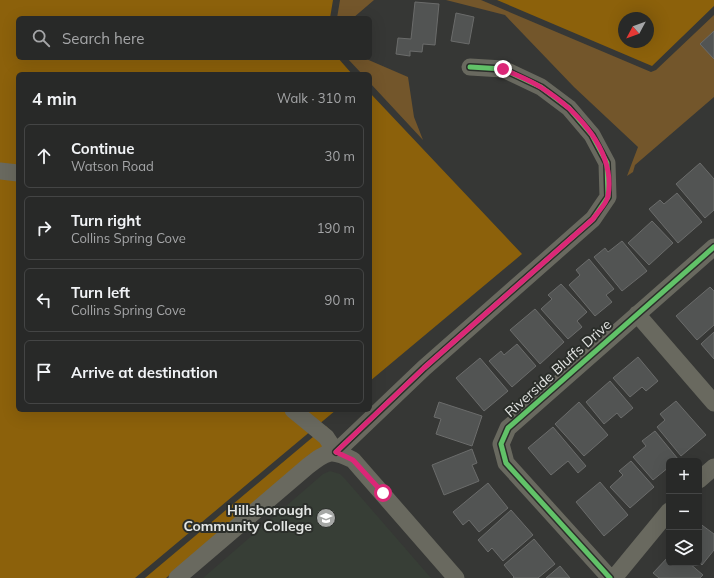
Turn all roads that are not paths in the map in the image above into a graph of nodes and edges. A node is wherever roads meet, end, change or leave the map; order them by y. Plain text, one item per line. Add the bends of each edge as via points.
1 (470, 68) dead end
2 (0, 171) edge
3 (16, 173) edge
4 (714, 247) edge
5 (637, 314) junction
6 (714, 403) edge
7 (295, 412) edge
8 (336, 452) junction
9 (714, 467) edge
10 (702, 477) edge
11 (666, 515) edge
12 (177, 578) edge
13 (456, 578) edge
14 (610, 578) edge
15 (614, 578) edge

1 - 8 street via 503,69 541,87 569,108 592,135 607,163 608,197 593,219 424,368
2 - 3 street
4 - 5 street, Riverside Bluffs Drive
5 - 6 street
5 - 14 street, Riverside Bluffs Drive via 508,428 501,444 506,462
7 - 8 street via 326,437
8 - 12 street via 322,456 308,466
8 - 13 street via 353,460
9 - 10 street
11 - 15 street

